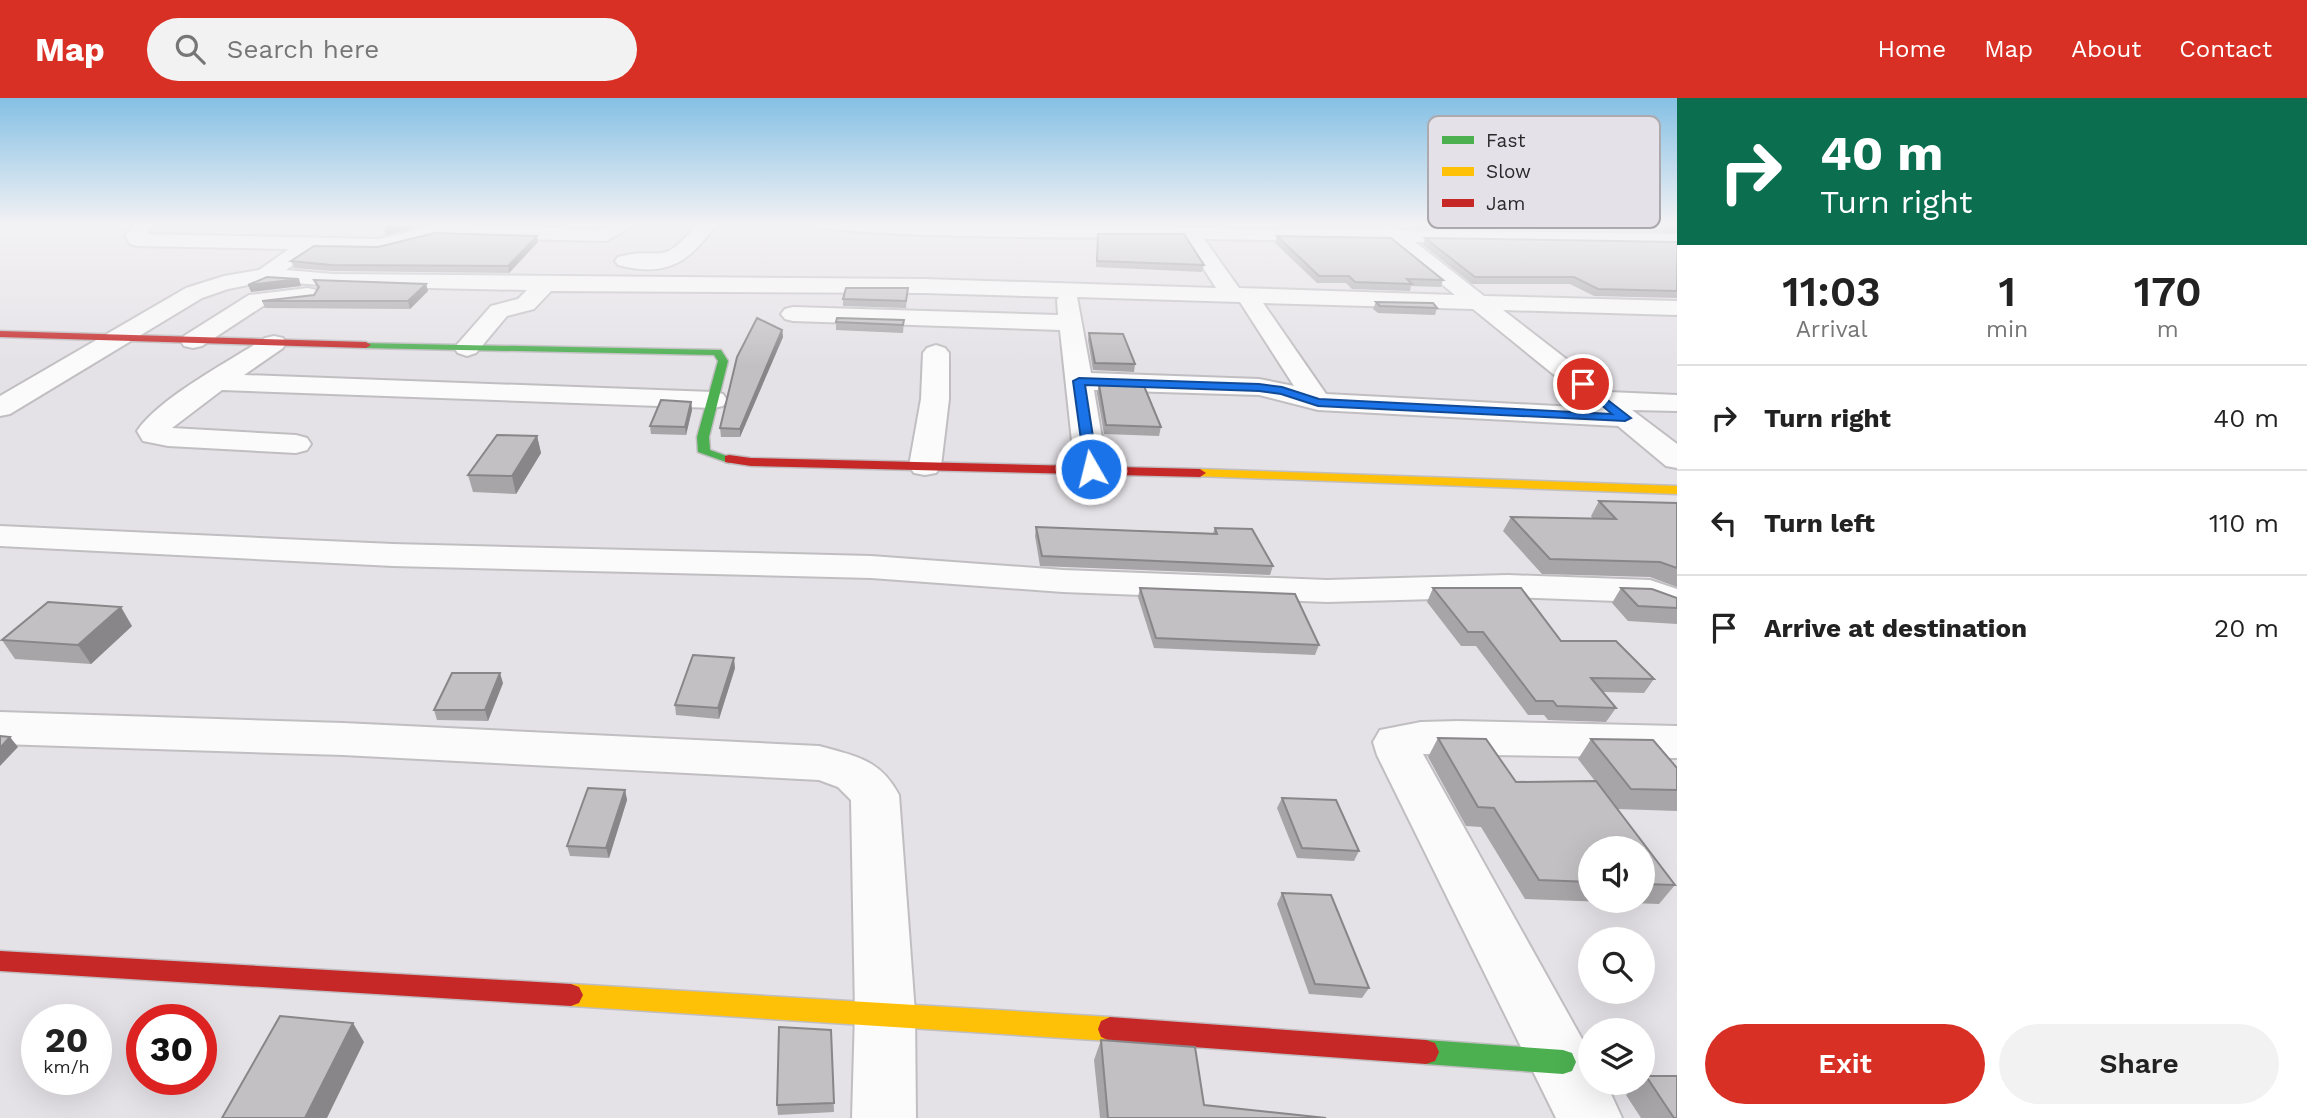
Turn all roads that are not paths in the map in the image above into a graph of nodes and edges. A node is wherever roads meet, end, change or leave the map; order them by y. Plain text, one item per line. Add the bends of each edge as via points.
1 (271, 271) edge
2 (919, 271) edge
3 (1220, 271) edge
4 (1439, 271) edge
5 (269, 275) junction
6 (924, 286) junction
7 (539, 291) junction
8 (1066, 291) junction
9 (1240, 296) junction
10 (655, 299) dead end
11 (1479, 302) junction
12 (1677, 308) edge
13 (793, 314) dead end
14 (1071, 323) junction
15 (0, 334) edge
16 (120, 339) junction
17 (193, 341) junction
18 (274, 343) junction
19 (467, 348) junction
20 (936, 354) dead end
21 (1079, 381) junction
22 (216, 382) junction
23 (713, 400) junction
24 (1603, 400) junction
25 (1318, 402) junction
26 (1677, 402) edge
27 (0, 408) edge
28 (1625, 418) junction
29 (296, 444) dead end
30 (1677, 459) edge
31 (925, 466) junction
32 (1091, 469) junction
33 (1677, 491) edge
34 (0, 536) edge
35 (1677, 603) edge
36 (0, 728) edge
37 (1677, 743) edge
38 (0, 961) edge
39 (886, 1013) junction
40 (1563, 1062) junction
41 (884, 1118) edge
42 (1590, 1118) edge

1 - 5 street
2 - 6 street
3 - 9 street
4 - 11 street
5 - 7 street
5 - 16 street via 205,288
6 - 7 street
6 - 8 street
7 - 10 street
7 - 17 street via 273,297 250,303
7 - 19 street via 526,304 499,311
8 - 9 street
8 - 14 street
9 - 11 street
9 - 25 street
11 - 12 street
11 - 24 street
13 - 14 street
14 - 21 street
15 - 16 street
16 - 17 street
16 - 27 street
17 - 18 street
18 - 19 street
18 - 22 street
19 - 23 street via 717,352 723,360
20 - 31 street
21 - 25 street via 1259,387
21 - 32 street
22 - 23 street
22 - 29 street via 160,423 153,435
23 - 31 street via 703,437 704,452 719,458 751,463
24 - 26 street
24 - 28 street
25 - 28 street
28 - 30 street
31 - 32 street
32 - 33 street
34 - 35 street via 393,555 871,568 1327,591 1508,586 1637,590 1656,592
36 - 39 street via 343,738 819,763 855,774 875,795
37 - 40 street via 1458,737 1396,742
38 - 39 street
39 - 40 street
39 - 41 street
40 - 42 street

